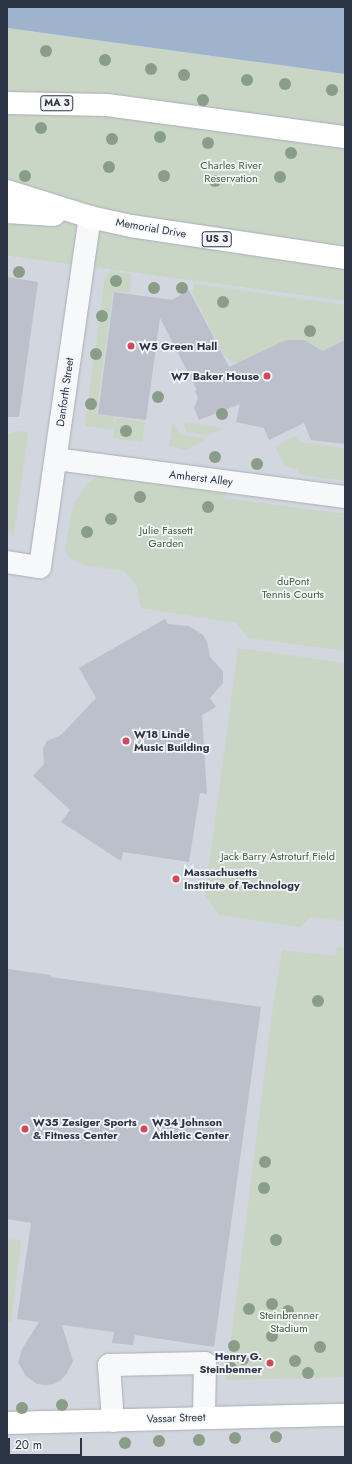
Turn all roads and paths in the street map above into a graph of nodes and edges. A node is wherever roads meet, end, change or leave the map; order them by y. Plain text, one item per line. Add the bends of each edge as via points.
1 (7, 89) edge
2 (7, 103) edge
3 (107, 105) junction
4 (345, 137) edge
5 (7, 191) edge
6 (7, 212) edge
7 (90, 217) junction
8 (345, 258) edge
9 (56, 459) junction
10 (345, 497) edge
11 (7, 562) edge
12 (345, 1414) edge
13 (204, 1417) junction
14 (114, 1421) junction
15 (7, 1423) edge

1 - 3 main road
2 - 3 main road, MA 3
3 - 4 main road
5 - 7 main road, Memorial Drive
6 - 7 main road
7 - 8 main road, Memorial Drive / US 3
7 - 9 street, Danforth Street
9 - 10 street, Amherst Alley
9 - 11 street, Danforth Street via 40,567
12 - 13 main road, Vassar Street
13 - 14 main road, Vassar Street
13 - 14 street via 205,1362 109,1365
14 - 15 main road, Vassar Street

